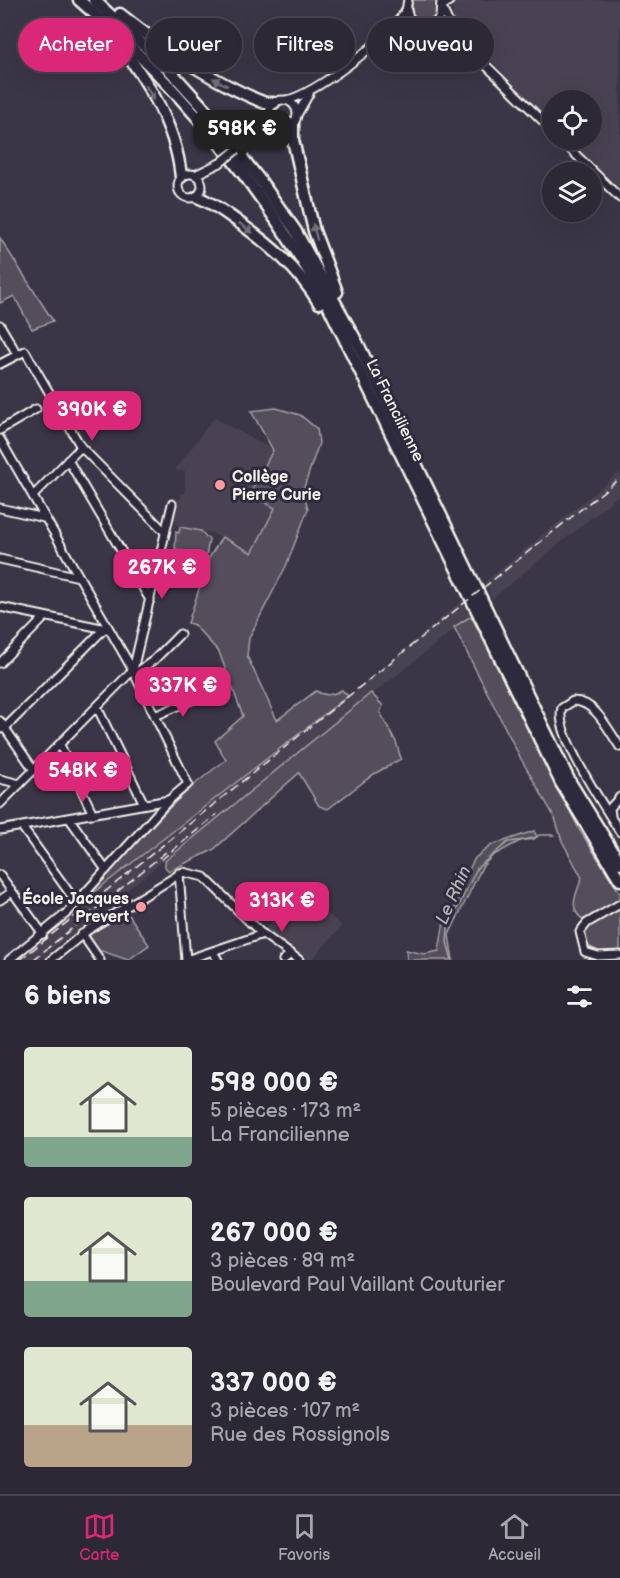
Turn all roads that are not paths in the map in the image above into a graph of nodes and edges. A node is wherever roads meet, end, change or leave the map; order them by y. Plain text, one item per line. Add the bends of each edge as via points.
1 (73, 0) edge
2 (79, 0) edge
3 (94, 0) edge
4 (101, 0) edge
5 (408, 0) edge
6 (450, 0) edge
7 (442, 5) edge
8 (406, 9) junction
9 (400, 18) edge
10 (409, 18) edge
11 (367, 49) edge
12 (493, 72) edge
13 (311, 92) junction
14 (286, 100) junction
15 (274, 103) junction
16 (270, 119) junction
17 (295, 119) junction
18 (542, 120) edge
19 (275, 126) junction
20 (249, 140) junction
21 (571, 150) edge
22 (220, 163) junction
23 (195, 175) junction
24 (181, 177) junction
25 (201, 182) junction
26 (197, 197) junction
27 (620, 198) edge
28 (0, 325) edge
29 (358, 344) junction
30 (17, 354) junction
31 (0, 364) edge
32 (362, 375) junction
33 (36, 409) dead end
34 (0, 430) edge
35 (0, 438) edge
36 (81, 447) junction
37 (68, 460) junction
38 (33, 496) junction
39 (171, 504) dead end
40 (0, 508) edge
41 (44, 518) junction
42 (165, 532) junction
43 (0, 559) edge
44 (79, 577) junction
45 (150, 600) junction
46 (0, 607) edge
47 (45, 617) junction
48 (106, 629) junction
49 (180, 634) dead end
50 (0, 663) edge
51 (134, 672) junction
52 (196, 698) dead end
53 (97, 707) junction
54 (155, 716) junction
55 (2, 726) edge
56 (60, 745) junction
57 (620, 747) edge
58 (34, 770) junction
59 (0, 779) edge
60 (20, 784) junction
61 (620, 797) edge
62 (169, 800) junction
63 (0, 804) edge
64 (144, 804) junction
65 (93, 814) junction
66 (610, 816) junction
67 (69, 818) junction
68 (22, 826) junction
69 (0, 830) edge
70 (620, 832) edge
71 (620, 863) edge
72 (106, 870) junction
73 (179, 873) junction
74 (0, 875) edge
75 (620, 880) edge
76 (12, 892) junction
77 (0, 900) edge
78 (76, 902) junction
79 (620, 904) edge
80 (43, 934) junction
81 (82, 934) junction
82 (263, 934) junction
83 (213, 952) junction
84 (291, 954) junction
85 (620, 955) edge
86 (9, 960) edge
87 (51, 960) edge
88 (100, 960) edge
89 (186, 960) edge
90 (218, 960) edge
91 (283, 960) edge
92 (299, 960) edge

1 -> 24 highway via 109,34 148,89 166,123
2 - 32 highway, La Francilienne via 165,79 233,158 290,239
3 - 29 highway, La Francilienne via 165,65 244,158 295,230
15 -> 4 highway via 237,92 191,66
5 - 8 street
6 - 7 street
8 - 9 street
8 - 10 street
11 - 13 street
12 - 18 street
13 - 14 street
13 - 17 street
14 - 15 street
14 - 17 street via 294,105
15 - 16 street via 269,110
16 - 19 street
16 - 20 street
17 - 19 street via 284,128
29 -> 17 highway via 320,248 296,157
19 - 20 street
20 - 22 street, bridge
21 - 27 street
22 - 23 street
22 - 25 street
23 - 24 street
23 - 25 street
24 - 26 street via 179,193 189,199
25 - 26 street via 202,190
26 -> 32 highway via 258,236 300,274
28 - 30 street
29 - 71 highway, La Francilienne via 570,782
30 - 31 street
30 - 36 street via 25,351
32 - 75 highway, La Francilienne via 561,783
33 - 34 street
35 - 38 street
36 - 37 street
36 - 42 street
37 - 38 street
37 - 45 street
38 - 41 street
39 - 42 street
40 - 41 street
41 - 44 street
42 - 45 street
43 - 44 street
44 - 48 street
45 - 51 street
46 - 47 street
47 - 48 street
47 - 50 street
48 - 51 street
48 - 55 street
49 - 51 street via 154,660
51 - 53 street
51 - 54 street
52 - 54 street
53 - 56 street
53 - 64 street
54 - 62 street via 188,784
55 - 58 street
56 - 58 street
56 - 65 street
57 - 66 street via 587,704 573,701 562,708 559,718 566,736
58 - 60 street
59 - 60 street
60 - 63 street
61 - 66 street via 610,808
62 - 64 street
62 - 72 street
64 - 65 street
65 - 67 street
66 - 70 street
67 - 68 street
67 - 72 street
68 - 69 street
68 - 78 street
72 - 78 street
73 - 81 street
73 - 82 street via 204,877
73 - 89 street
74 - 76 street
76 - 77 street
76 - 80 street
78 - 80 street
79 - 85 street via 587,923 580,932 585,952
80 - 86 street
81 - 87 street
81 - 88 street
82 - 83 street
82 - 84 street
83 - 89 street
83 - 90 street
84 - 91 street
84 - 92 street

